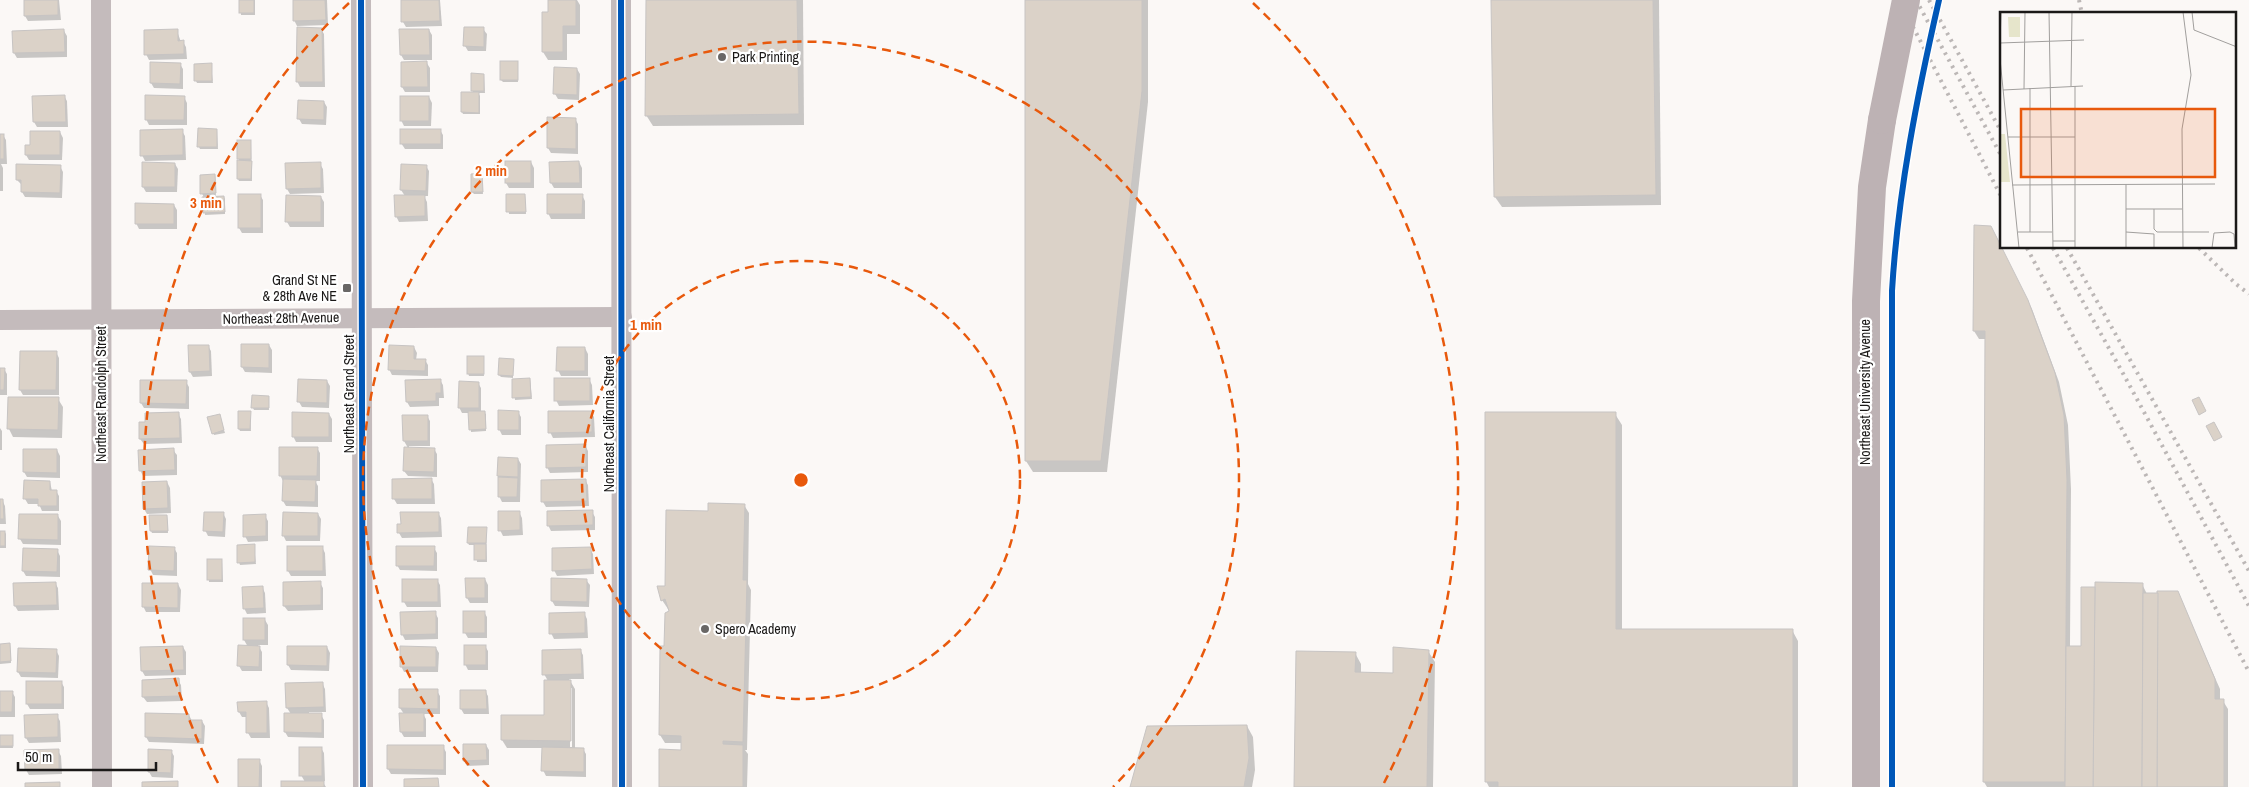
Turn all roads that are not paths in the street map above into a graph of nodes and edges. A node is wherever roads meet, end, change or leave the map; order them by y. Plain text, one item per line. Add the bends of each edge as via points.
1 (101, 0) edge
2 (361, 0) edge
3 (621, 0) edge
4 (1906, 0) edge
5 (362, 317) junction
6 (622, 317) junction
7 (100, 318) junction
8 (0, 320) edge
9 (102, 787) edge
10 (363, 787) edge
11 (622, 787) edge
12 (1866, 787) edge

1 - 7 street, Northeast Randolph Street
2 - 5 street, Northeast Grand Street
3 - 6 street, Northeast California Street
4 - 12 main road, Northeast University Avenue, bridge via 1872,187 1866,310
5 - 6 street, Northeast 28th Avenue
5 - 7 street, Northeast 28th Avenue
5 - 10 street, Northeast Grand Street
6 - 11 street, Northeast California Street
7 - 8 street, Northeast 28th Avenue
7 - 9 street, Northeast Randolph Street

